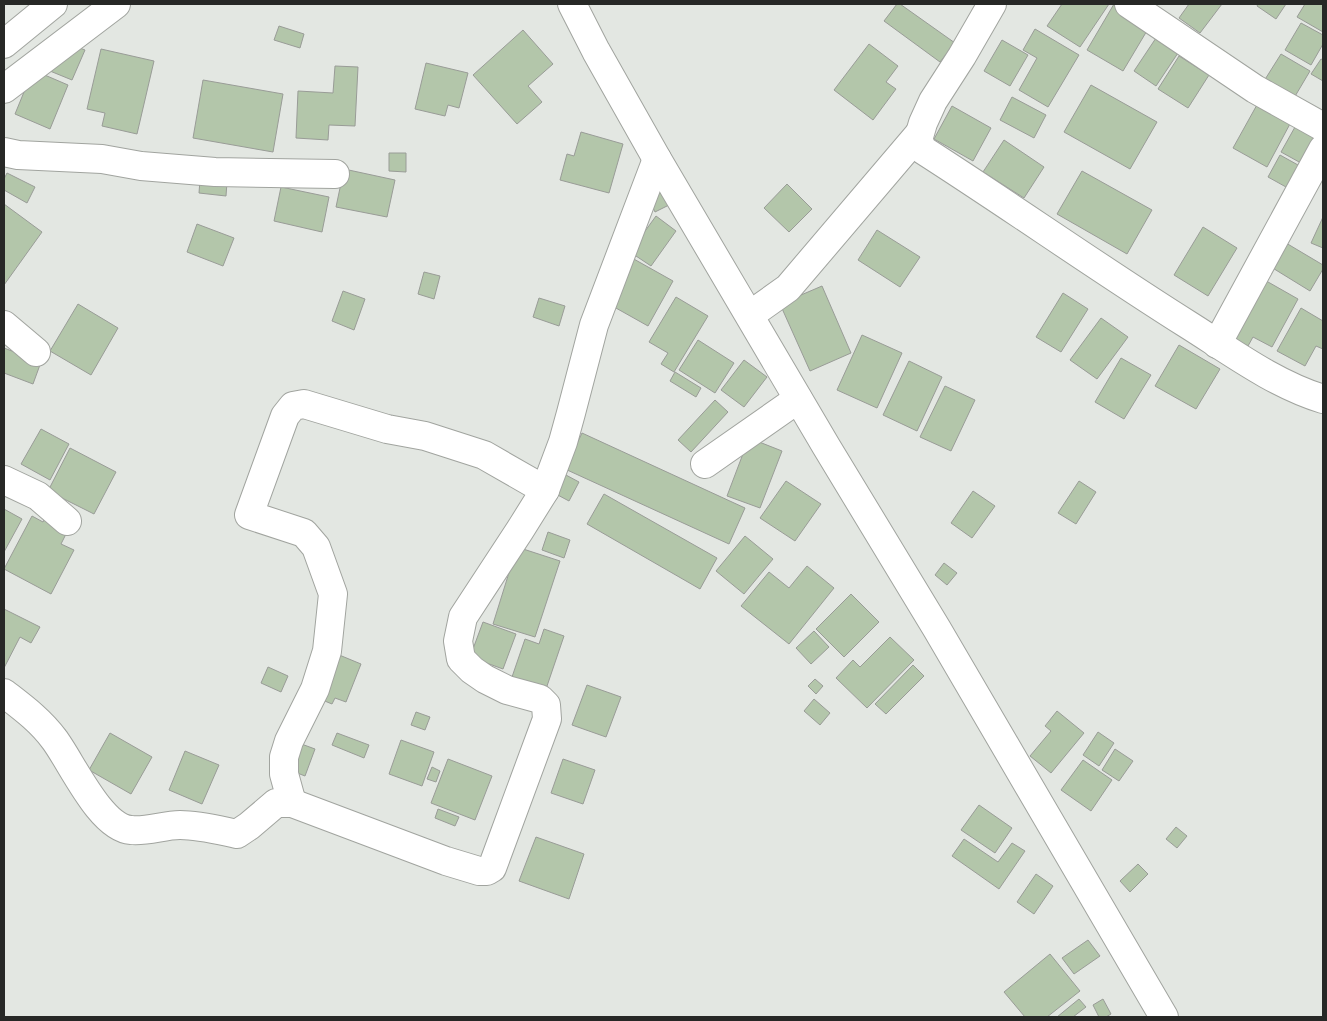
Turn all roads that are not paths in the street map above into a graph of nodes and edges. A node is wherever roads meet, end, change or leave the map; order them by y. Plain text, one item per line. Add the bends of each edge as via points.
1 (53, 4) edge
2 (116, 4) edge
3 (572, 4) edge
4 (992, 4) edge
5 (1129, 4) edge
6 (4, 44) edge
7 (4, 88) edge
8 (1323, 126) edge
9 (919, 134) junction
10 (1323, 149) edge
11 (4, 152) edge
12 (657, 159) junction
13 (335, 174) dead end
14 (750, 315) junction
15 (4, 325) edge
16 (1218, 344) junction
17 (36, 352) dead end
18 (798, 399) junction
19 (1323, 399) edge
20 (706, 464) dead end
21 (4, 480) edge
22 (544, 490) junction
23 (67, 521) dead end
24 (4, 693) edge
25 (292, 803) junction
26 (1164, 1017) edge

1 - 6 street
2 - 7 street
3 - 12 street
4 - 9 street via 933,101
5 - 8 street via 1255,89
9 - 14 street via 788,288
9 - 16 street via 923,150
10 - 16 street
11 - 13 street via 215,172
12 - 14 street
12 - 22 street via 599,310 563,442
14 - 18 street
15 - 17 street
16 - 19 street via 1279,381
18 - 20 street
18 - 26 street
21 - 23 street via 38,496
22 - 25 street via 463,617 458,641 461,659 472,670 507,690 540,699 546,705 547,718 492,868 479,871 454,863
22 - 25 street via 484,455 304,404 293,406 285,416 249,515 304,533 316,548 333,594 327,651 315,689 288,741 284,756 284,774
24 - 25 street via 35,717 54,739 85,790 107,817 119,826 130,830 182,825 237,834 276,803

